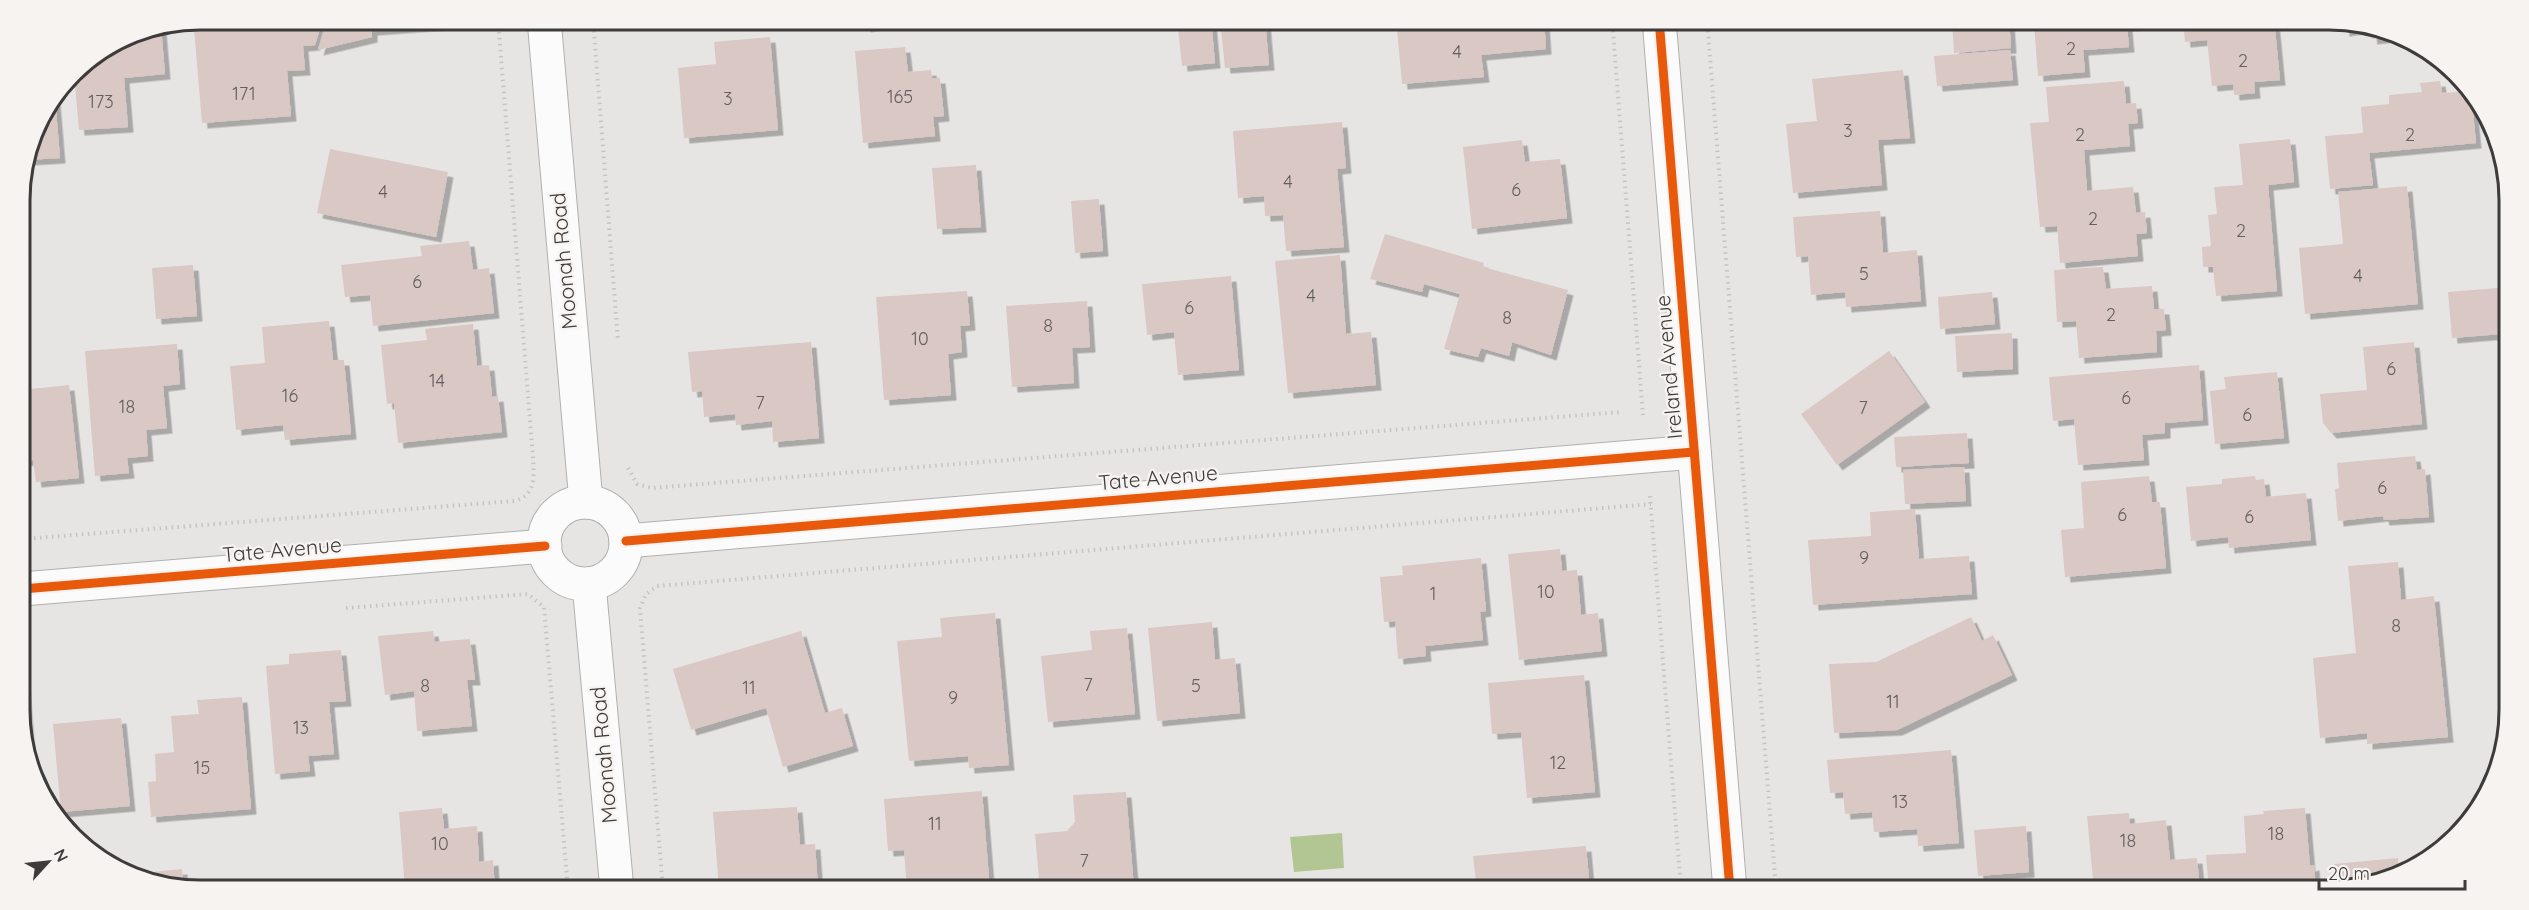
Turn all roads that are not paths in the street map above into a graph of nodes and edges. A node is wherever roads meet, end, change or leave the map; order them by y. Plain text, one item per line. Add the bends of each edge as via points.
1 (545, 30) edge
2 (1660, 30) edge
3 (1694, 452) junction
4 (586, 502) junction
5 (626, 541) junction
6 (545, 546) junction
7 (590, 584) junction
8 (30, 588) edge
9 (616, 880) edge
10 (1729, 880) edge

1 - 4 street, Moonah Road
2 - 3 street, Ireland Avenue
3 - 5 street, Tate Avenue
3 - 10 street, Ireland Avenue
4 - 5 street via 602,505 613,513 621,523
4 - 6 street via 563,508 553,517 546,529
5 - 7 street via 622,562 614,573
6 - 7 street via 553,569 563,578
6 - 8 street, Tate Avenue
7 - 9 street, Moonah Road

